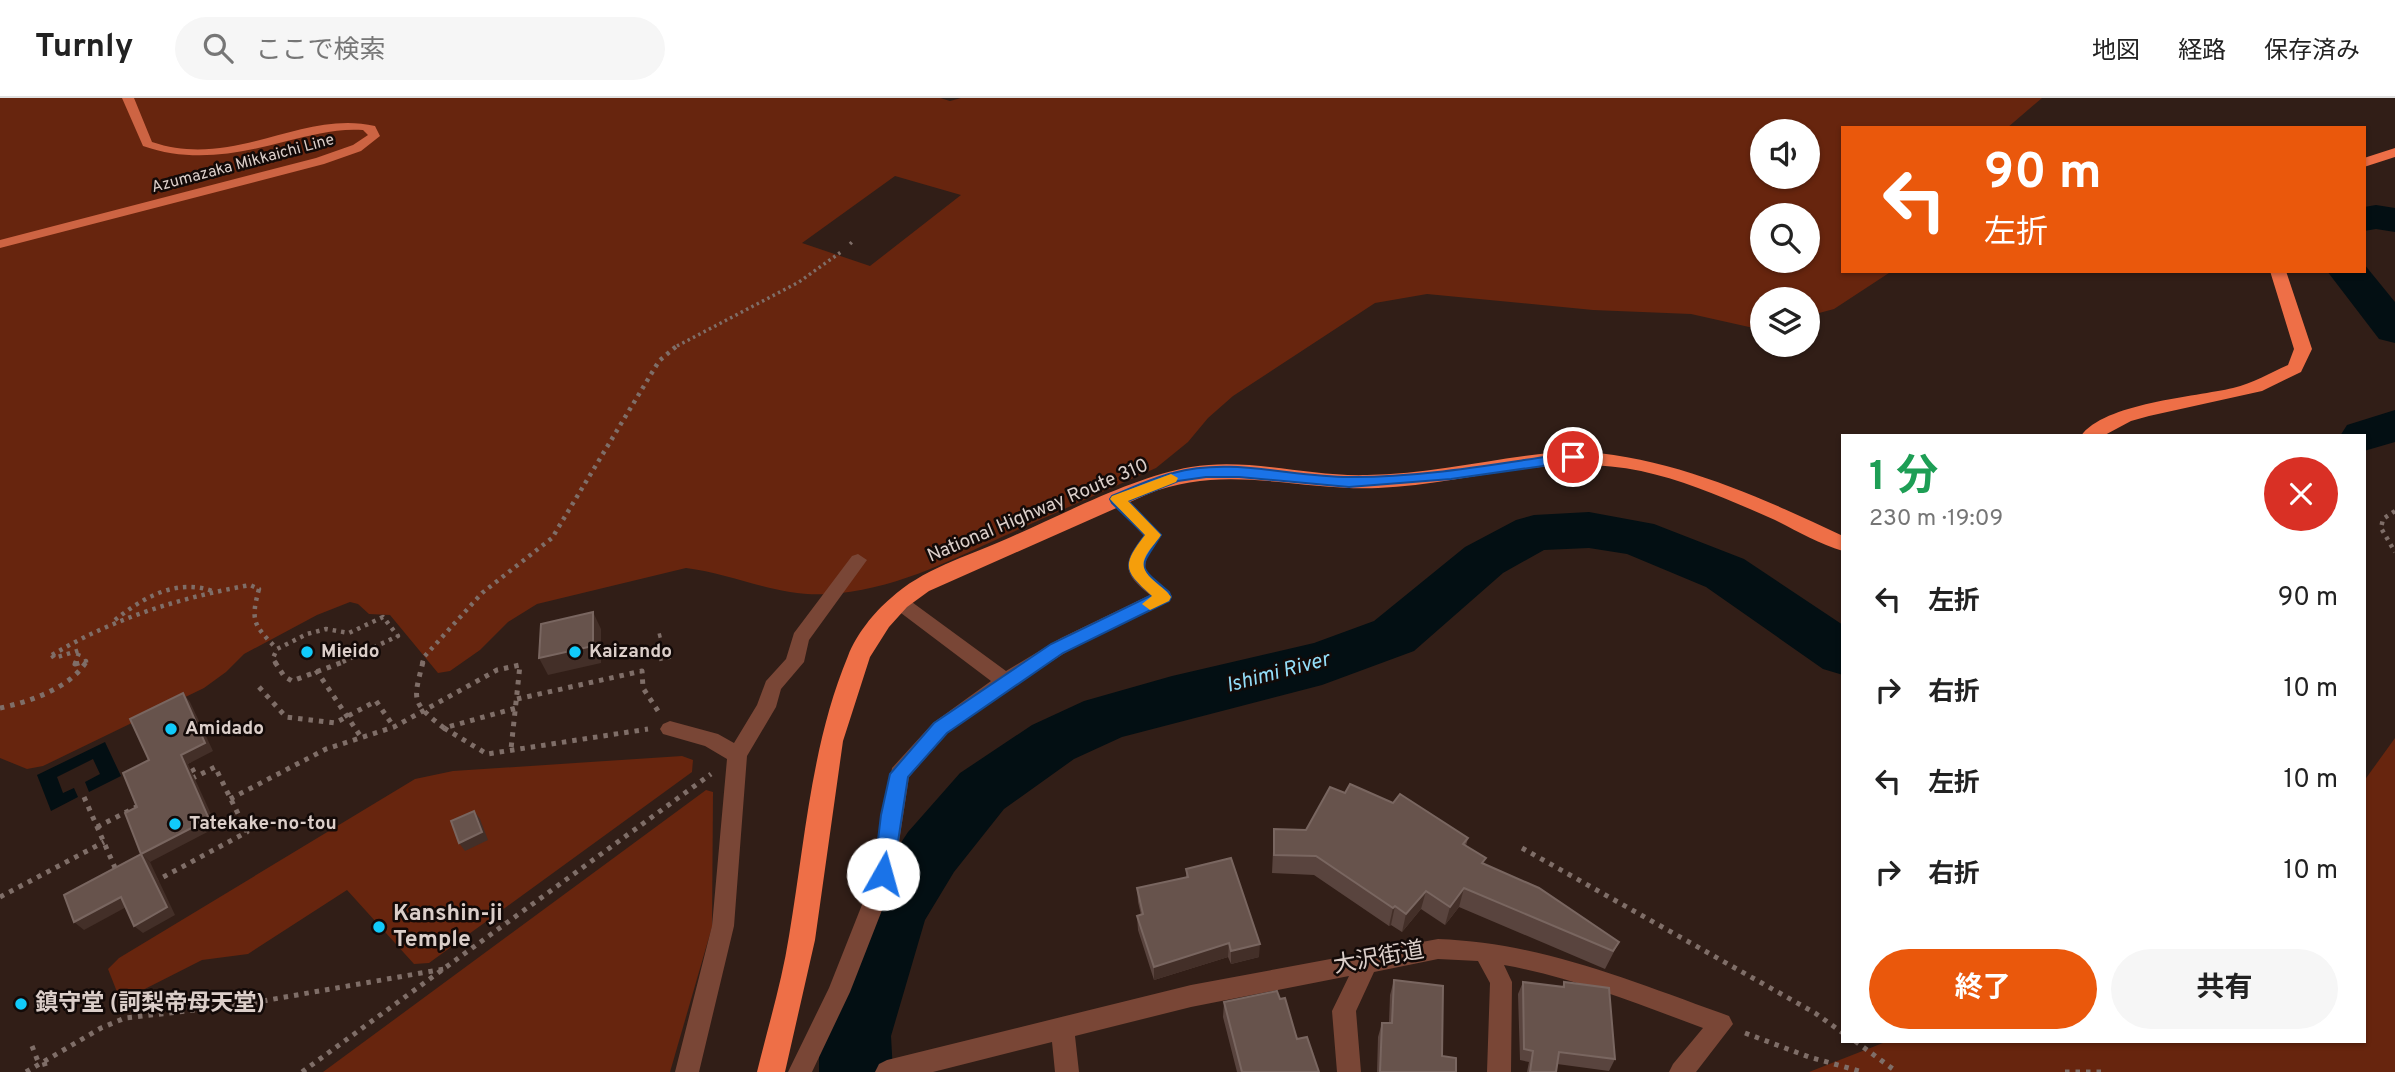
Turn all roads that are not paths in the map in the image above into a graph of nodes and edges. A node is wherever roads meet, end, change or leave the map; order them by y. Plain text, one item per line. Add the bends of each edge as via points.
1 (128, 98) edge
2 (2395, 152) edge
3 (2366, 162) edge
4 (0, 244) edge
5 (2278, 273) edge
6 (2092, 434) edge
7 (1118, 499) junction
8 (1841, 543) edge
9 (858, 560) dead end
10 (899, 602) junction
11 (1005, 681) junction
12 (670, 729) road end
13 (737, 755) junction
14 (1484, 951) junction
15 (1366, 964) junction
16 (1062, 1028) junction
17 (687, 1072) edge
18 (771, 1072) edge
19 (800, 1072) edge
20 (887, 1072) edge
21 (1067, 1072) edge
22 (1349, 1072) edge
23 (1499, 1072) edge
24 (1681, 1072) edge

1 - 4 main road, Azumazaka Mikkaichi Line via 146,144 162,151 221,151 337,126 371,128 374,136 358,148 320,161
2 - 3 highway
5 - 6 highway via 2303,349 2295,368 2256,387 2123,418
7 - 8 highway, National Highway Route 310 via 1175,477 1206,473 1349,482 1573,457 1673,474 1762,506
7 - 10 highway, National Highway Route 310 via 990,554
7 - 11 street via 1153,535 1135,565 1137,574 1163,597 1067,643
9 - 13 street via 800,638 795,662 773,686 766,707
10 - 11 street
10 - 18 highway, National Highway Route 310 via 859,655 831,741 802,940
11 - 19 street via 940,728 899,774 882,881 839,992
12 - 13 street via 710,740
13 - 17 street via 723,926
14 - 15 street, 大沢街道 via 1438,949
14 - 23 street via 1502,982
14 - 24 street, 大沢街道 via 1608,982 1721,1024
15 - 16 street, 大沢街道 via 1191,996
15 - 22 street via 1344,1011
16 - 20 street, 大沢街道
16 - 21 street

